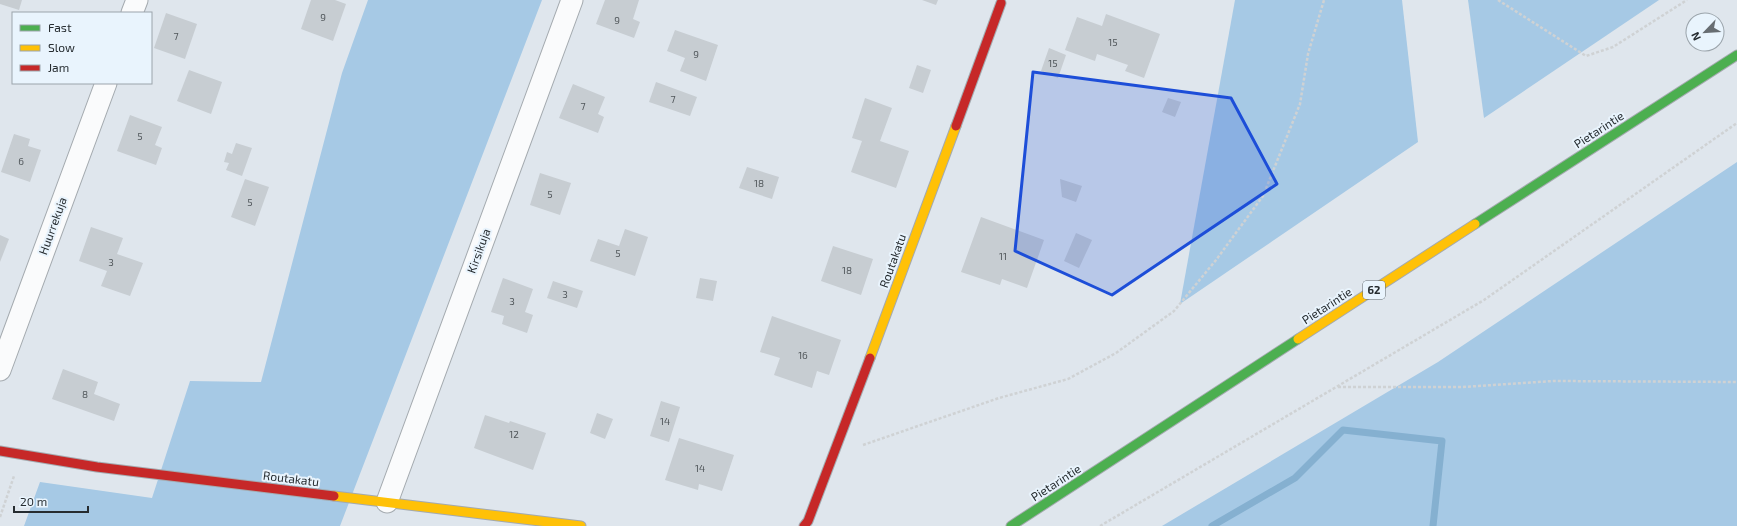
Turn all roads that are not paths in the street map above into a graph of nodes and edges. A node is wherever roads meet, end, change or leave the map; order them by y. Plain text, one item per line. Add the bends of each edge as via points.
1 (137, 0) edge
2 (572, 0) edge
3 (1001, 3) dead end
4 (132, 12) edge
5 (1737, 55) edge
6 (106, 84) edge
7 (0, 370) edge
8 (0, 451) edge
9 (387, 502) junction
10 (580, 526) edge
11 (804, 526) edge
12 (1011, 526) edge

1 - 4 street
2 - 9 street, Kirsikuja
3 - 11 street, Routakatu via 834,455
5 - 12 street, Pietarintie / 62
6 - 7 street, Huurrekuja
8 - 9 street, Routakatu via 97,467
9 - 10 street, Routakatu

